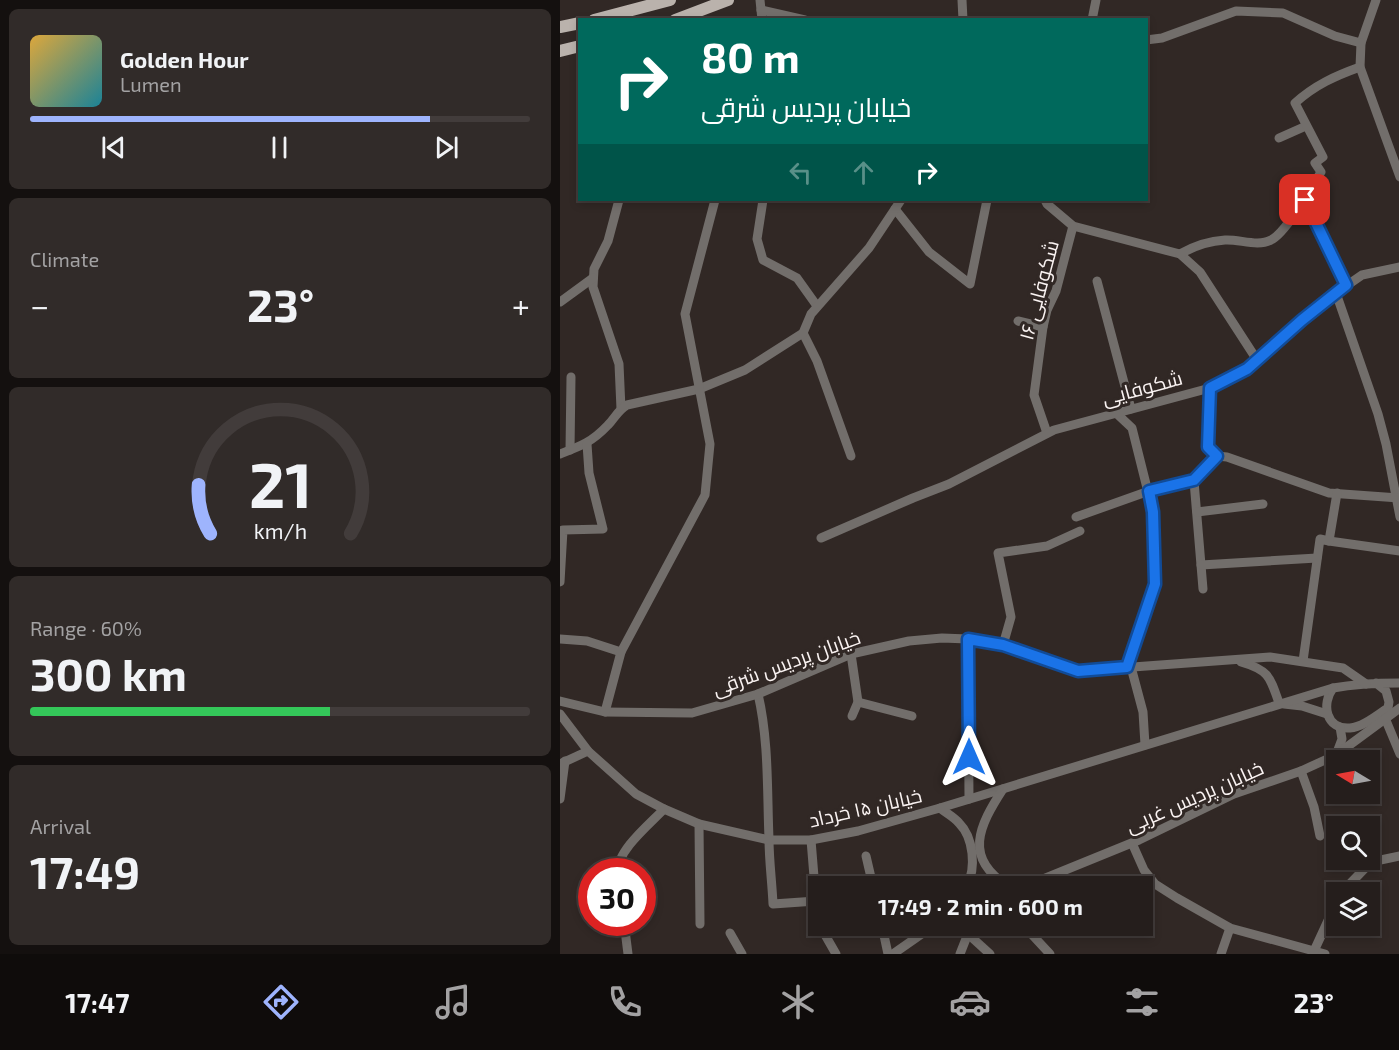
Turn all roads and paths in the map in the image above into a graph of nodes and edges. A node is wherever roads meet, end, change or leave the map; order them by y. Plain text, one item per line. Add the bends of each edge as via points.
1 (670, 0) edge
2 (728, 0) edge
3 (962, 0) edge
4 (1084, 0) edge
5 (1376, 0) edge
6 (1096, 2) edge
7 (761, 10) edge
8 (602, 18) edge
9 (680, 18) edge
10 (796, 18) edge
11 (964, 18) edge
12 (1092, 18) edge
13 (578, 23) edge
14 (560, 27) edge
15 (1148, 40) edge
16 (1361, 43) junction
17 (578, 46) edge
18 (560, 51) edge
19 (1360, 67) junction
20 (1306, 126) junction
21 (1279, 138) dead end
22 (1400, 177) edge
23 (1305, 200) junction
24 (619, 201) edge
25 (715, 201) edge
26 (763, 201) edge
27 (899, 201) edge
28 (987, 201) edge
29 (1046, 201) edge
30 (895, 209) junction
31 (1073, 226) junction
32 (1180, 254) junction
33 (1400, 267) edge
34 (593, 278) junction
35 (1097, 281) dead end
36 (1346, 285) junction
37 (1336, 293) junction
38 (560, 302) edge
39 (817, 306) junction
40 (1018, 321) dead end
41 (1043, 327) junction
42 (803, 333) junction
43 (1257, 360) junction
44 (571, 377) dead end
45 (1210, 388) junction
46 (699, 389) junction
47 (621, 409) junction
48 (1131, 409) junction
49 (1116, 413) junction
50 (1047, 433) junction
51 (587, 444) junction
52 (570, 450) junction
53 (560, 454) edge
54 (851, 456) dead end
55 (1217, 456) junction
56 (1194, 480) junction
57 (1149, 491) junction
58 (1337, 493) junction
59 (1398, 498) edge
60 (1263, 504) dead end
61 (1197, 512) junction
62 (1076, 517) dead end
63 (1400, 517) edge
64 (1080, 531) dead end
65 (821, 538) dead end
66 (1329, 541) junction
67 (1400, 551) edge
68 (1318, 558) junction
69 (1201, 565) junction
70 (560, 582) edge
71 (1203, 590) dead end
72 (560, 639) edge
73 (968, 639) junction
74 (1003, 645) junction
75 (622, 652) junction
76 (851, 654) junction
77 (1236, 660) junction
78 (1303, 661) junction
79 (1129, 667) junction
80 (1400, 683) edge
81 (1371, 684) junction
82 (1333, 688) junction
83 (758, 694) junction
84 (560, 701) edge
85 (858, 702) junction
86 (1279, 703) junction
87 (1400, 706) edge
88 (605, 712) junction
89 (1386, 713) junction
90 (560, 714) edge
91 (1327, 714) junction
92 (852, 716) dead end
93 (912, 716) dead end
94 (1340, 727) junction
95 (1145, 745) junction
96 (1338, 750) edge
97 (1342, 750) edge
98 (588, 751) junction
99 (1400, 754) edge
100 (1326, 760) edge
101 (563, 763) edge
102 (1301, 771) junction
103 (1003, 789) junction
104 (560, 799) edge
105 (969, 799) junction
106 (940, 808) junction
107 (665, 809) junction
108 (700, 824) junction
109 (1320, 836) dead end
110 (769, 840) junction
111 (810, 840) junction
112 (1132, 843) junction
113 (866, 856) dead end
114 (1400, 856) edge
115 (621, 858) edge
116 (871, 876) edge
117 (969, 876) edge
118 (993, 876) edge
119 (1051, 876) edge
120 (1352, 882) edge
121 (700, 924) dead end
122 (1326, 926) edge
123 (1230, 928) junction
124 (730, 933) dead end
125 (626, 936) edge
126 (826, 936) edge
127 (884, 936) edge
128 (919, 936) edge
129 (967, 936) edge
130 (974, 936) edge
131 (1033, 936) edge
132 (1315, 952) edge
133 (628, 954) edge
134 (742, 954) edge
135 (836, 954) edge
136 (888, 954) edge
137 (893, 954) edge
138 (960, 954) edge
139 (990, 954) edge
140 (1050, 954) edge
141 (1221, 954) edge
142 (1325, 954) edge

1 - 8 main road
2 - 9 main road
3 - 11 street
4 - 6 street
5 - 16 street
6 - 12 street
7 - 10 street
13 - 14 main road
15 - 16 street via 1236,11 1283,13
16 - 19 street
17 - 18 main road
19 - 20 street via 1333,77 1295,103
19 - 22 street
20 - 21 street
20 - 23 street via 1323,157 1315,163 1321,172
23 - 32 street via 1272,240 1226,239
23 - 36 street
24 - 34 street
25 - 46 street via 685,314
26 - 39 street via 757,239 763,260 797,278
27 - 30 street
28 - 30 street via 970,284 929,252
29 - 31 street
30 - 39 street via 869,248
31 - 32 street
31 - 41 street, شکوفایی ۱۶
32 - 43 street via 1199,272
33 - 36 street, شکوفایی via 1362,275
34 - 38 street
34 - 47 street via 619,364
35 - 48 street
36 - 37 street, شکوفایی
37 - 43 street, شکوفایی
37 - 59 street via 1378,414
39 - 42 street
40 - 41 street
41 - 50 street, شکوفایی ۱۶ via 1034,394
42 - 46 street via 745,370
42 - 54 street
43 - 45 street, شکوفایی
44 - 52 street
45 - 48 street, شکوفایی
45 - 55 street via 1208,447
46 - 47 street
46 - 75 street via 710,444 705,495
47 - 51 street
48 - 49 street, شکوفایی
49 - 50 street, شکوفایی
49 - 57 street via 1132,428
50 - 65 street, شکوفایی via 949,484
51 - 52 street
51 - 70 street via 589,473 603,529 563,530
52 - 53 street
55 - 56 street
55 - 58 street
56 - 57 street
56 - 61 street
57 - 62 street
57 - 79 street via 1155,584
58 - 59 street
58 - 66 street
59 - 63 street
60 - 61 street
61 - 69 street
64 - 74 street via 1047,546 998,553 1011,617
66 - 67 street
66 - 68 street via 1320,539
68 - 69 street
68 - 78 street
69 - 71 street
72 - 75 street via 587,641
73 - 74 street, خیابان پردیس شرقی
73 - 76 street, خیابان پردیس شرقی via 910,641
73 - 105 street
74 - 79 street, خیابان پردیس شرقی via 1078,671
75 - 88 street
76 - 83 street, خیابان پردیس شرقی
76 - 85 street
77 - 78 street, خیابان پردیس شرقی via 1270,657
77 - 79 street, خیابان پردیس شرقی
77 - 86 street via 1270,678
78 - 81 street, خیابان پردیس شرقی via 1343,668
79 - 95 street via 1143,712
80 - 81 street
81 - 82 street
81 - 89 street via 1386,691
82 - 86 street, خیابان ۱۵ خرداد
82 - 91 street via 1327,695
83 - 88 street, خیابان پردیس شرقی via 692,713
83 - 110 street via 763,714
84 - 88 street, خیابان پردیس شرقی
85 - 92 street
85 - 93 street
86 - 91 street
86 - 95 street, خیابان ۱۵ خرداد
87 - 89 street
89 - 94 street via 1359,726
89 - 97 street, خیابان پردیس غربی
89 - 99 street
90 - 98 street, خیابان ۱۵ خرداد
91 - 94 street
94 - 96 street via 1342,739
95 - 103 street, خیابان ۱۵ خرداد
98 - 101 street
98 - 107 street, خیابان ۱۵ خرداد via 636,794
100 - 102 street, خیابان پردیس غربی
101 - 104 street
102 - 109 street
102 - 112 street, خیابان پردیس غربی via 1234,794
103 - 105 street, خیابان ۱۵ خرداد
103 - 118 street via 987,813 978,840 983,864
105 - 106 street, خیابان ۱۵ خرداد
106 - 111 street, خیابان ۱۵ خرداد
106 - 117 street via 960,823 970,841 973,865
107 - 108 street, خیابان ۱۵ خرداد
107 - 115 street
108 - 110 street, خیابان ۱۵ خرداد
108 - 121 street
110 - 111 street, خیابان ۱۵ خرداد
110 - 111 street via 773,904 816,901
112 - 119 street, خیابان پردیس غربی
112 - 123 street via 1155,884
113 - 116 street
114 - 120 street via 1372,862
122 - 132 street
123 - 132 street
123 - 141 street
124 - 134 street
125 - 133 street
126 - 135 street
127 - 136 street
128 - 137 street
129 - 138 street
130 - 139 street
131 - 140 street
132 - 142 street

